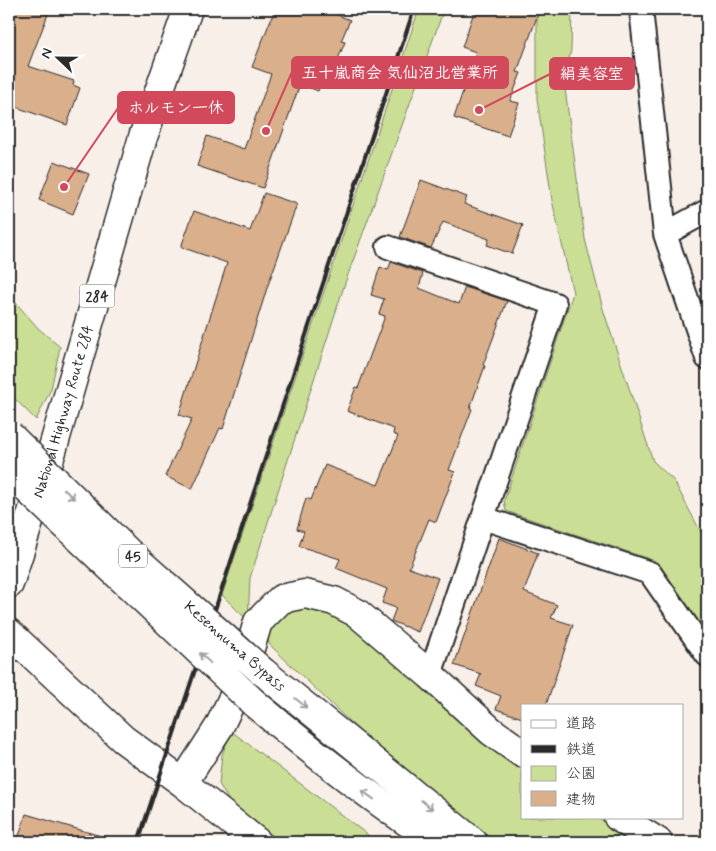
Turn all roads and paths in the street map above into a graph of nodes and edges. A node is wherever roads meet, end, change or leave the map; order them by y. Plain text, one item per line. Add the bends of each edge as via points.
1 (188, 9) edge
2 (641, 9) edge
3 (707, 211) edge
4 (665, 234) junction
5 (388, 247) dead end
6 (707, 358) edge
7 (9, 435) edge
8 (9, 472) edge
9 (483, 518) junction
10 (9, 584) edge
11 (9, 633) edge
12 (707, 655) edge
13 (430, 675) junction
14 (521, 751) edge
15 (183, 783) junction
16 (620, 818) edge
17 (257, 842) edge
18 (437, 842) edge
19 (473, 842) edge
20 (658, 842) edge

1 - 10 main road, National Highway Route 284 / 284 via 143,137 52,451
2 - 4 street
3 - 4 street
4 - 6 street
5 - 9 street via 555,304
7 -> 19 main road, Kesennuma Bypass / 45, bridge via 128,552 263,672
18 -> 8 main road, Kesennuma Bypass / 45, bridge via 318,758 254,703
9 - 12 street via 650,573
9 - 13 street
11 - 15 main road via 123,739
13 - 14 main road via 491,731
13 - 15 main road via 357,613 334,601 305,594 281,599 258,622 239,685 219,727
15 - 17 main road
16 - 20 main road

